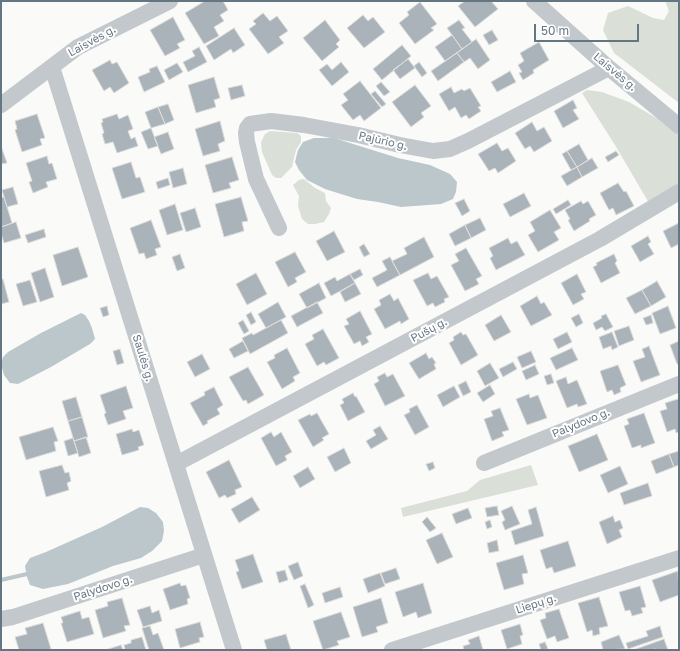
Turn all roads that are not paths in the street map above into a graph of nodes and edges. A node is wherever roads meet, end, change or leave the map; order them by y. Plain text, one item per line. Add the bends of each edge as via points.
1 (170, 1) edge
2 (534, 1) edge
3 (52, 67) junction
4 (609, 68) junction
5 (1, 105) edge
6 (679, 126) edge
7 (679, 192) edge
8 (280, 228) dead end
9 (679, 384) edge
10 (484, 463) dead end
11 (176, 464) junction
12 (204, 555) junction
13 (679, 558) edge
14 (1, 619) edge
15 (234, 650) edge
16 (392, 650) edge

1 - 3 street, Laisvės g. via 78,47
2 - 4 street, Laisvės g.
3 - 5 street, Laisvės g.
3 - 11 street, Saulės g.
4 - 6 street, Laisvės g.
4 - 8 street, Pajūrio g. via 450,149 433,151 304,125 271,121 250,124 246,133 256,179
7 - 11 street, Pušų g. via 600,239
9 - 10 street, Palydovo g.
11 - 12 street, Saulės g.
12 - 14 street, Palydovo g.
12 - 15 street, Saulės g.
13 - 16 street, Liepų g.

